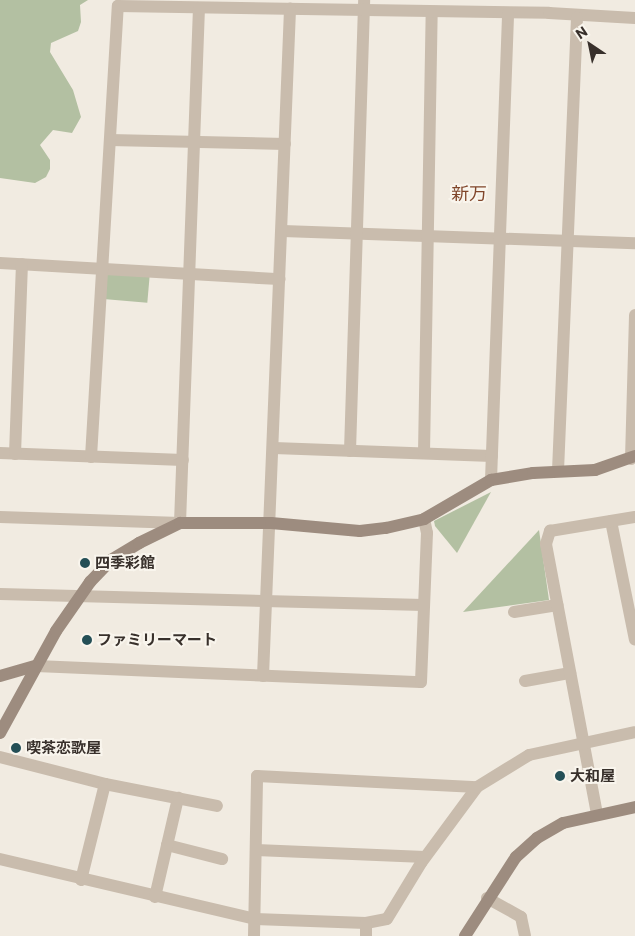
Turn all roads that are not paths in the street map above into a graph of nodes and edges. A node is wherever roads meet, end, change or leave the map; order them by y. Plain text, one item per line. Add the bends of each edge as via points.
1 (549, 0) edge
2 (364, 5) edge
3 (199, 8) junction
4 (290, 9) junction
5 (432, 12) junction
6 (508, 13) junction
7 (549, 14) junction
8 (577, 16) junction
9 (635, 18) edge
10 (110, 140) junction
11 (194, 141) junction
12 (285, 144) junction
13 (283, 231) junction
14 (428, 234) junction
15 (358, 235) junction
16 (500, 238) junction
17 (569, 240) junction
18 (635, 244) edge
19 (0, 263) edge
20 (22, 264) junction
21 (102, 269) junction
22 (189, 274) junction
23 (280, 279) junction
24 (635, 315) edge
25 (274, 448) junction
26 (350, 451) junction
27 (0, 453) edge
28 (424, 453) junction
29 (16, 454) junction
30 (492, 456) junction
31 (92, 457) junction
32 (633, 458) edge
33 (183, 460) junction
34 (558, 471) junction
35 (490, 480) junction
36 (0, 517) edge
37 (635, 517) edge
38 (424, 519) junction
39 (611, 521) junction
40 (180, 523) junction
41 (271, 524) junction
42 (0, 594) edge
43 (78, 596) junction
44 (268, 600) junction
45 (424, 605) junction
46 (558, 605) junction
47 (514, 612) dead end
48 (635, 640) edge
49 (36, 666) junction
50 (570, 673) junction
51 (0, 676) edge
52 (263, 676) junction
53 (525, 680) dead end
54 (0, 732) edge
55 (635, 732) edge
56 (583, 741) junction
57 (0, 757) edge
58 (105, 784) junction
59 (478, 788) junction
60 (178, 798) junction
61 (217, 806) dead end
62 (635, 806) edge
63 (597, 814) junction
64 (167, 845) junction
65 (256, 850) junction
66 (424, 857) junction
67 (222, 859) dead end
68 (0, 860) edge
69 (81, 880) junction
70 (155, 897) junction
71 (487, 898) junction
72 (255, 919) junction
73 (366, 930) edge
74 (254, 936) edge
75 (465, 936) edge
76 (525, 936) edge

1 - 7 street
2 - 4 street
2 - 5 street
2 - 15 street
3 - 4 street
3 - 10 street via 118,6
3 - 11 street
4 - 12 street
5 - 6 street
5 - 14 street
6 - 7 street
6 - 16 street
7 - 8 street
8 - 9 street
8 - 17 street
10 - 11 street
10 - 21 street
11 - 12 street
11 - 22 street
12 - 13 street
13 - 15 street
13 - 23 street
14 - 15 street
14 - 16 street
14 - 28 street
15 - 26 street
16 - 17 street
16 - 30 street
17 - 18 street
17 - 34 street
19 - 20 street
20 - 21 street
20 - 29 street
21 - 22 street
21 - 31 street
22 - 23 street
22 - 33 street
23 - 25 street
24 - 32 street
25 - 26 street
25 - 41 street
26 - 28 street
27 - 29 street
28 - 30 street
29 - 31 street
30 - 35 street
31 - 33 street
32 - 34 street via 595,470
33 - 40 street
34 - 35 street
35 - 38 street
36 - 40 street
37 - 39 street
38 - 41 street via 360,532
38 - 45 street via 427,533
39 - 46 street via 550,531 546,544
39 - 48 street
40 - 41 street
40 - 43 street via 111,560
41 - 44 street
42 - 43 street
43 - 44 street
43 - 49 street
44 - 45 street
44 - 52 street
45 - 52 street via 421,682
46 - 47 street
46 - 50 street
49 - 51 street
49 - 52 street
49 - 54 street
50 - 53 street
50 - 56 street
55 - 56 street
56 - 59 street via 529,755
56 - 63 street
57 - 58 street
58 - 60 street
58 - 69 street
59 - 65 street via 257,776
59 - 66 street
60 - 61 street
60 - 64 street
62 - 63 street
63 - 71 street via 563,823 537,838 516,857
64 - 67 street
64 - 70 street
65 - 66 street
65 - 72 street
66 - 73 street via 387,920
68 - 69 street
69 - 70 street
70 - 72 street
71 - 75 street
71 - 76 street via 520,917
72 - 73 street
72 - 74 street

